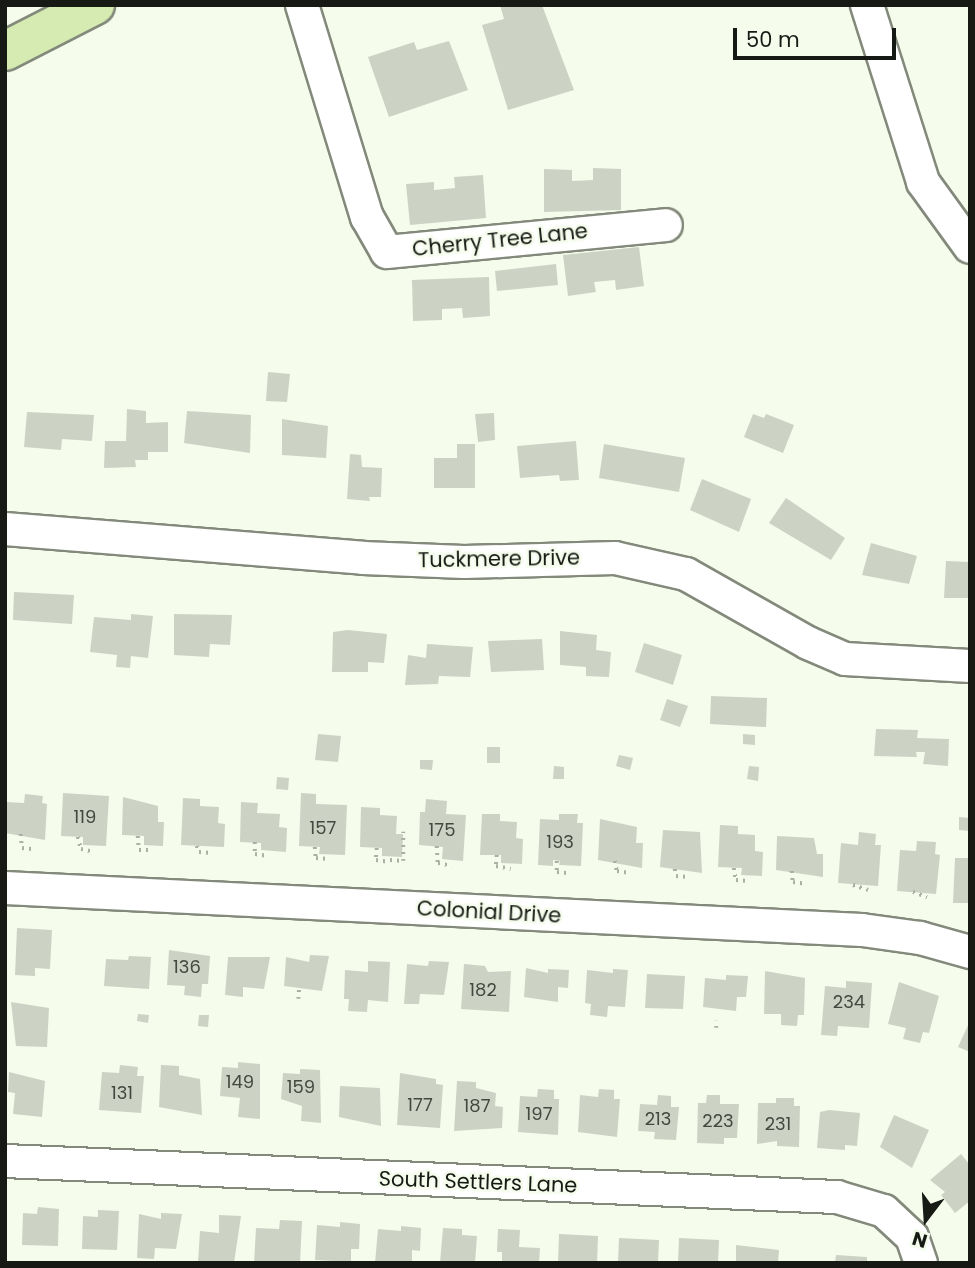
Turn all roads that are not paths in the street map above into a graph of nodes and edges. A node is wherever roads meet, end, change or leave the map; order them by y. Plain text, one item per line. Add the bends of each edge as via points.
1 (95, 5) edge
2 (302, 5) edge
3 (867, 5) edge
4 (5, 51) edge
5 (666, 225) dead end
6 (970, 247) edge
7 (5, 529) edge
8 (970, 666) edge
9 (5, 888) edge
10 (970, 952) edge
11 (5, 1161) edge
12 (922, 1263) edge

1 - 4 main road
2 - 5 street, Cherry Tree Lane via 367,217 387,252
3 - 6 street via 923,182
7 - 8 street, Tuckmere Drive via 363,558 464,562 615,558 686,574 845,659
9 - 10 street, Colonial Drive via 862,930 920,938
11 - 12 street, South Settlers Lane via 837,1197 884,1211 912,1237

